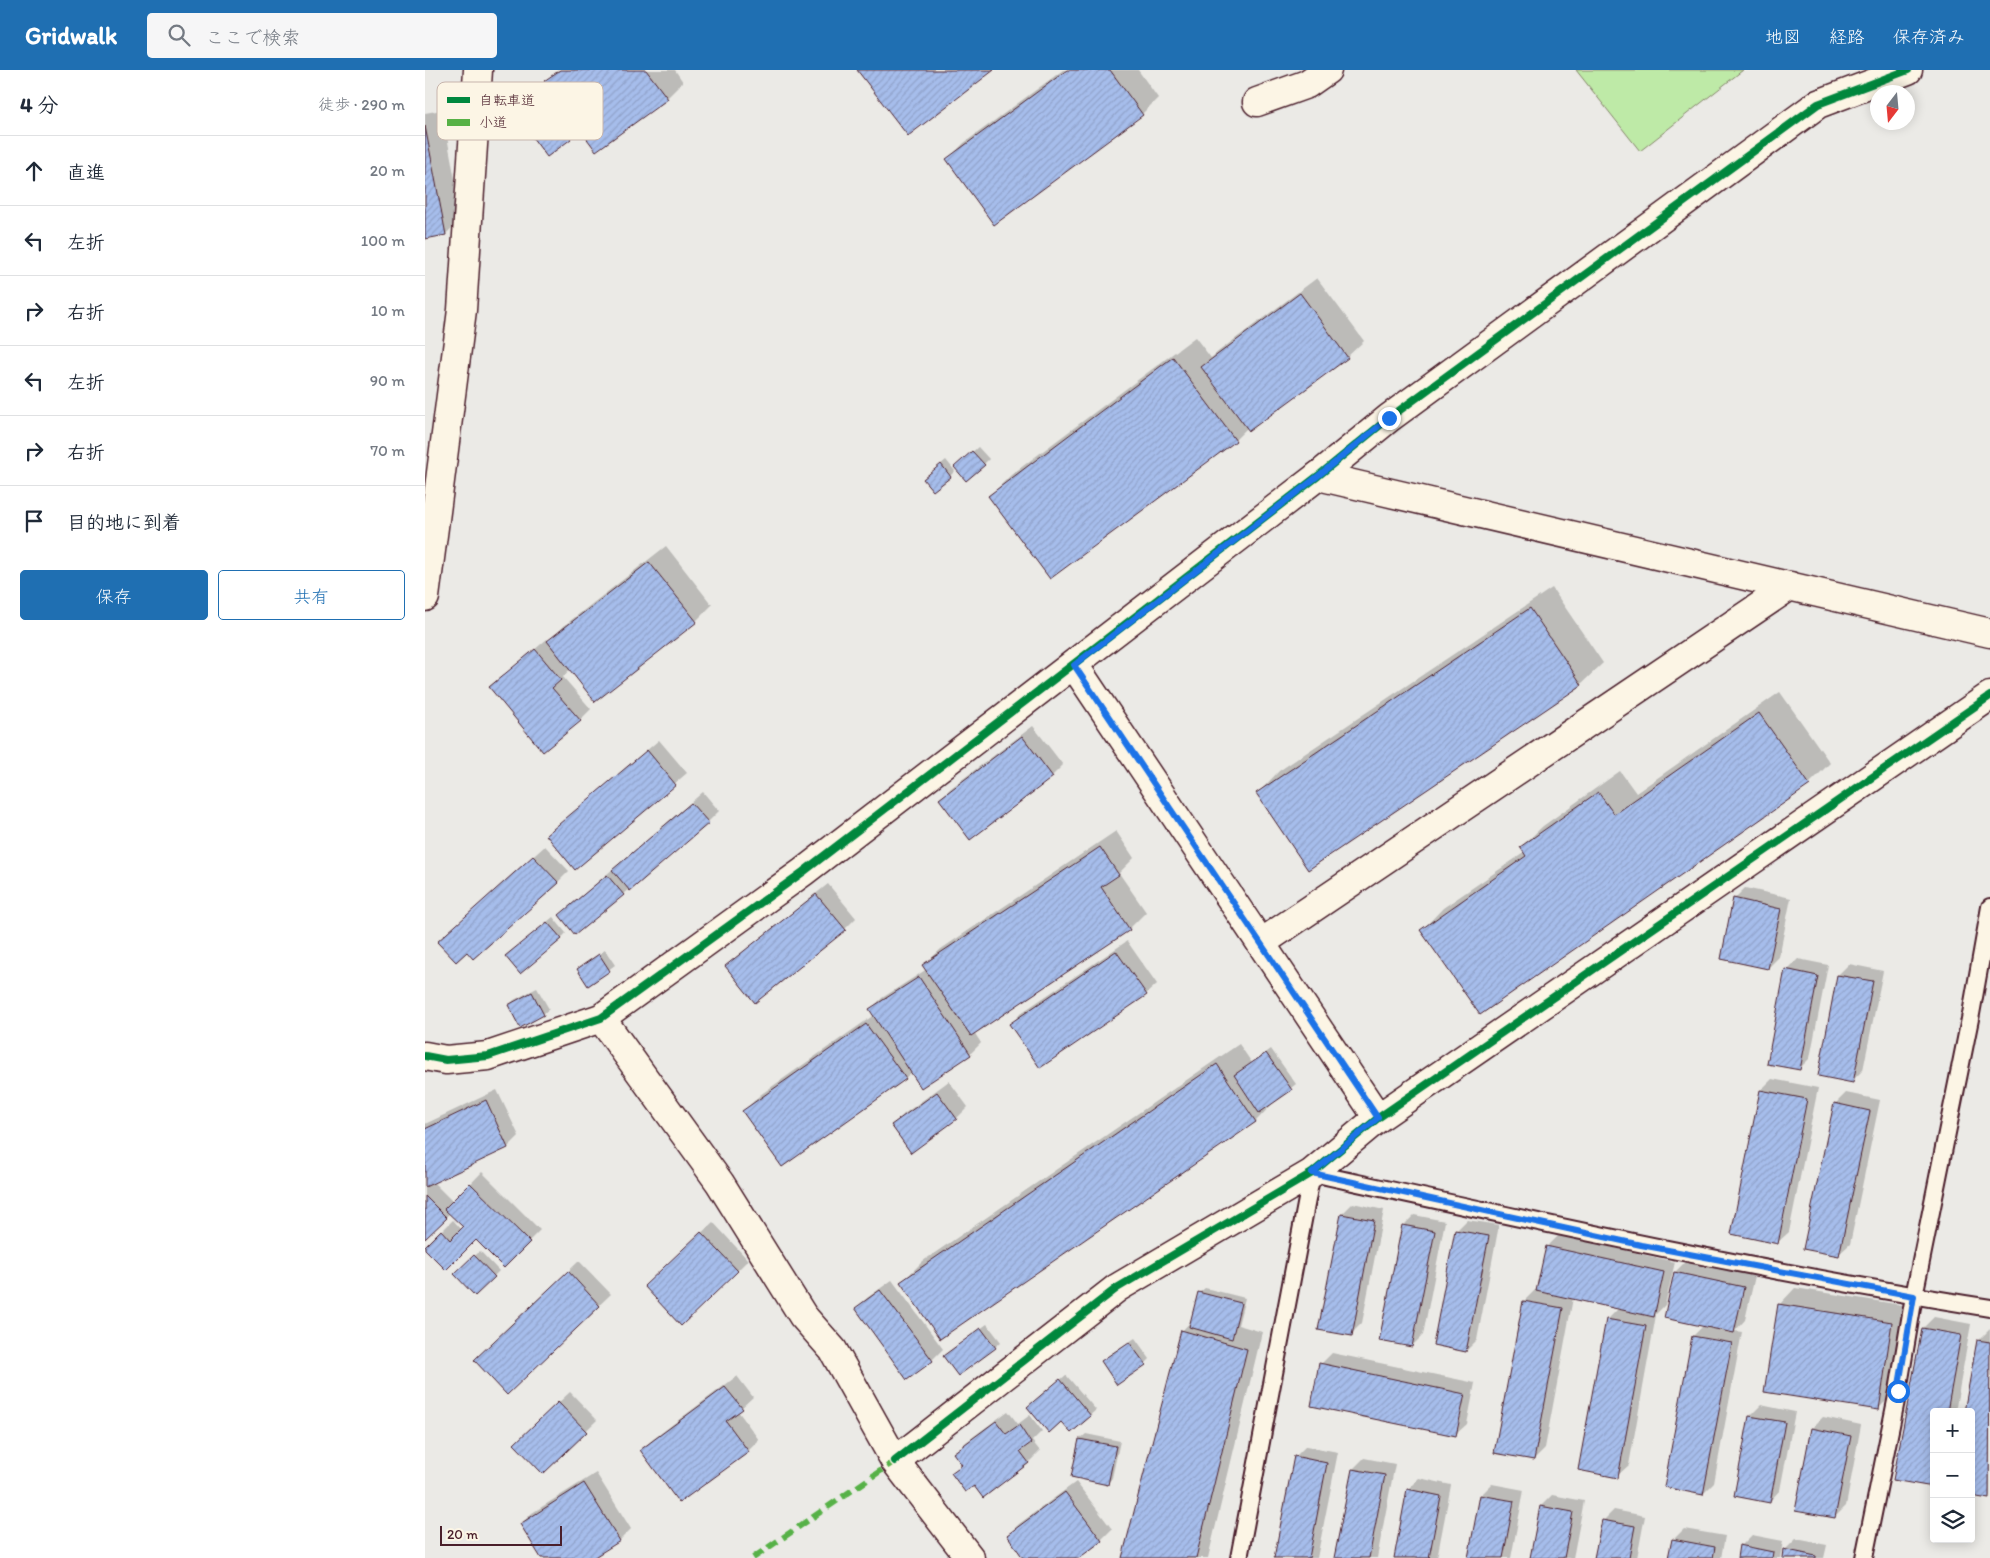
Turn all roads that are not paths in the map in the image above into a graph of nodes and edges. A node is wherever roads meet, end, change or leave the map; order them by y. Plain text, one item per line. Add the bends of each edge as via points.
1 (1327, 70) edge
2 (1907, 70) edge
3 (1257, 102) dead end
4 (473, 140) edge
5 (1318, 476) junction
6 (1790, 586) junction
7 (425, 597) edge
8 (1990, 632) edge
9 (1074, 665) junction
10 (1990, 696) edge
11 (1990, 907) edge
12 (1261, 942) junction
13 (601, 1018) junction
14 (425, 1056) edge
15 (1378, 1118) junction
16 (1312, 1173) junction
17 (1914, 1296) junction
18 (1990, 1308) edge
19 (895, 1461) junction
20 (970, 1558) edge
21 (1239, 1558) edge
22 (1864, 1558) edge

1 - 3 street via 1307,84
2 - 5 street via 1818,104 1389,418
4 - 7 street via 462,310
5 - 6 street
5 - 9 street
6 - 8 street
6 - 12 street
9 - 12 street
9 - 13 street via 803,872
10 - 15 street
11 - 17 lane
12 - 15 street
13 - 14 street via 489,1056 446,1060
13 - 19 street via 720,1183 803,1316 833,1350
15 - 16 street
16 - 17 lane via 1641,1245
16 - 19 street via 1117,1288
16 - 21 lane
17 - 18 lane
17 - 22 lane
19 - 20 street

